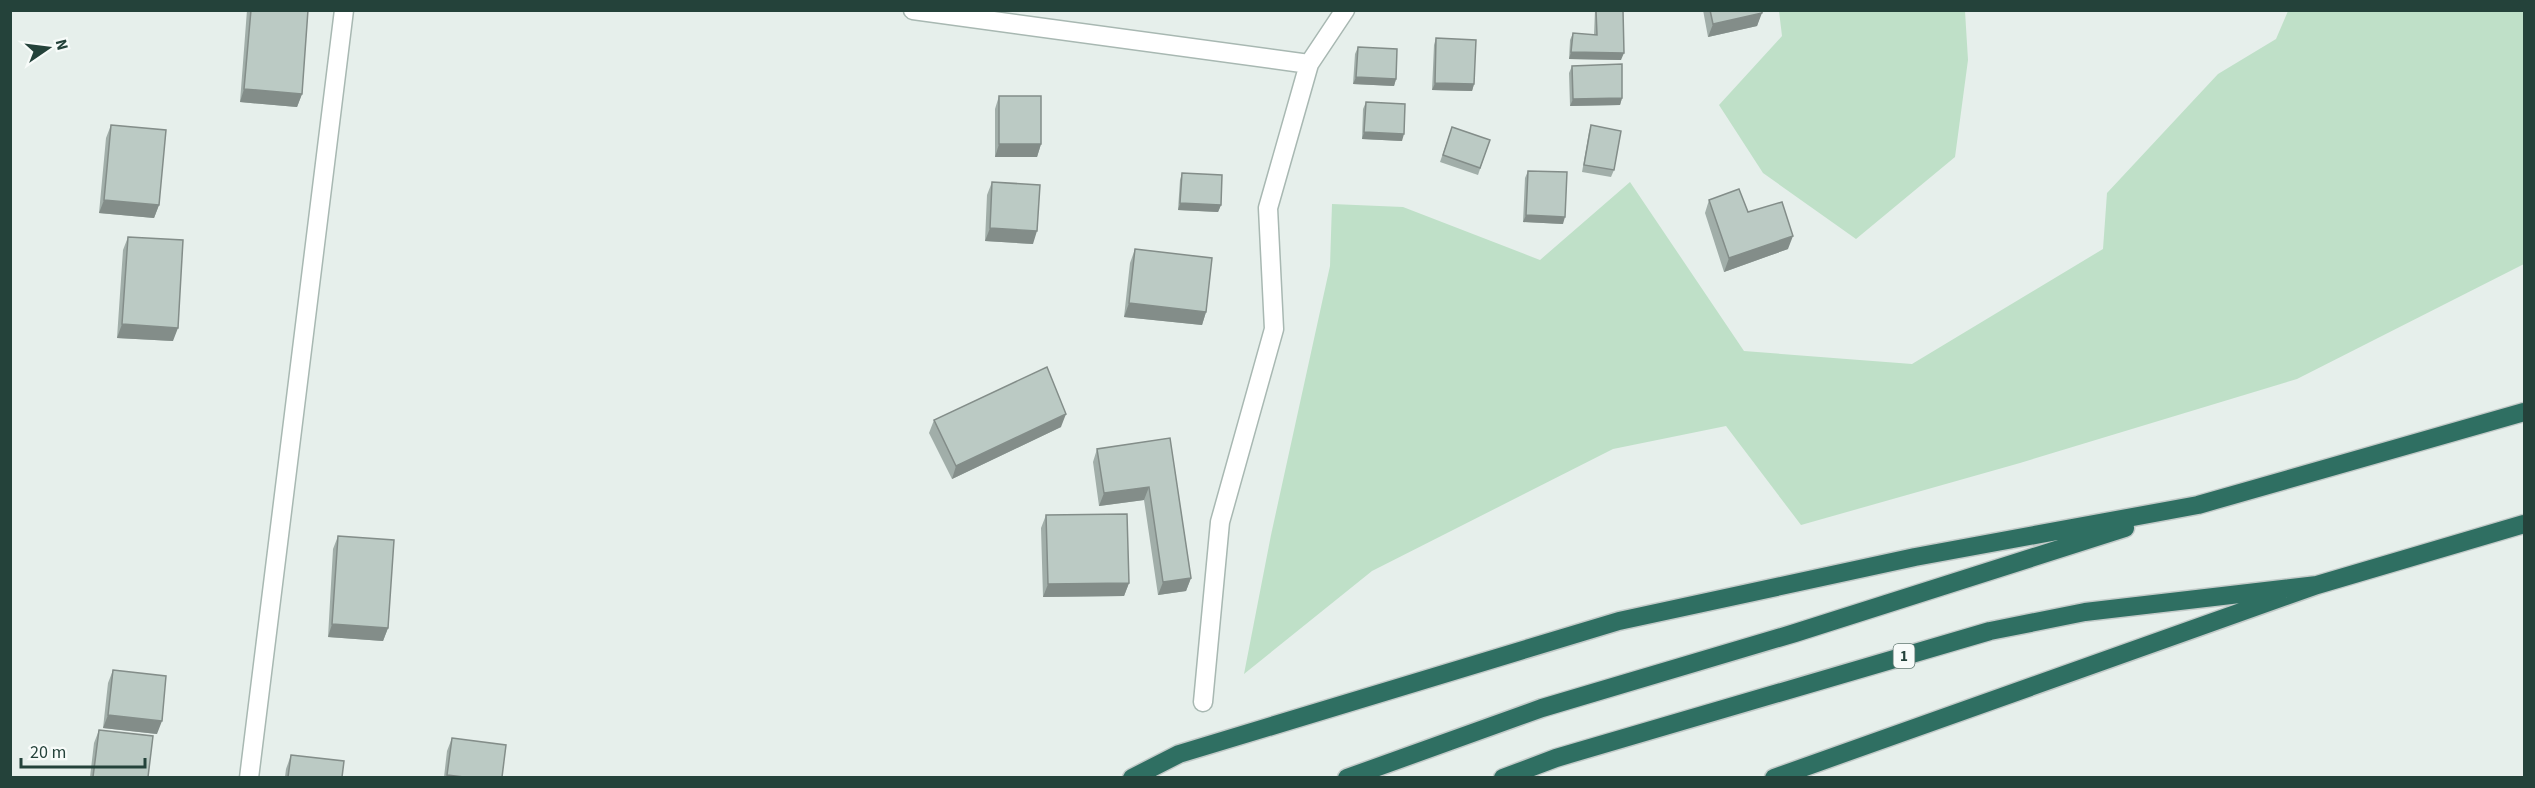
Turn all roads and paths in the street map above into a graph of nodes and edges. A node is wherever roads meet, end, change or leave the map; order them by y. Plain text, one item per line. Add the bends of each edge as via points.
1 (344, 10) edge
2 (913, 10) edge
3 (1345, 10) edge
4 (1309, 64) junction
5 (2524, 412) edge
6 (2198, 505) junction
7 (2524, 524) edge
8 (2317, 585) junction
9 (1203, 702) dead end
10 (249, 777) edge
11 (1132, 777) edge
12 (1347, 777) edge
13 (1503, 777) edge
14 (1774, 777) edge

1 - 10 street
2 - 4 street
3 - 4 street
4 - 9 street via 1268,208 1274,329 1220,522
5 - 6 highway
6 - 11 highway via 1915,557 1619,621 1179,754
6 - 12 highway via 1542,708
7 - 8 highway
8 - 13 highway, 1 via 2085,612 1990,631
8 - 14 highway

